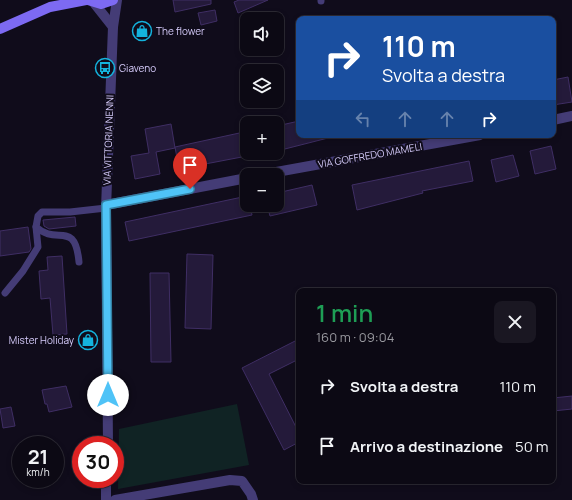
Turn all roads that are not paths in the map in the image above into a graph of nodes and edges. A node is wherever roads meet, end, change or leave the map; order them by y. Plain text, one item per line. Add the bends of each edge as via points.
1 (60, 0) edge
2 (113, 0) edge
3 (117, 0) edge
4 (89, 1) edge
5 (50, 7) junction
6 (113, 27) junction
7 (0, 29) edge
8 (572, 116) edge
9 (556, 119) edge
10 (464, 138) edge
11 (284, 171) edge
12 (240, 179) edge
13 (106, 206) junction
14 (36, 227) junction
15 (79, 262) dead end
16 (5, 293) dead end
17 (108, 436) edge
18 (106, 488) edge
19 (106, 500) edge
20 (115, 500) edge
21 (253, 500) edge

1 - 5 main road
2 - 4 main road via 107,3
3 - 6 street, VIA VITTORIA NENNI
4 - 5 main road
4 - 6 street
5 - 7 main road
6 - 13 street, VIA VITTORIA NENNI
8 - 9 street
10 - 11 street, VIA GOFFREDO MAMELI
12 - 13 street
13 - 14 lane via 70,212 42,212 38,216
13 - 17 street, VIA VITTORIA NENNI
14 - 15 lane via 43,233 67,235 73,239 77,246
14 - 16 lane via 38,247
18 - 19 street
20 - 21 street via 230,480 242,480

